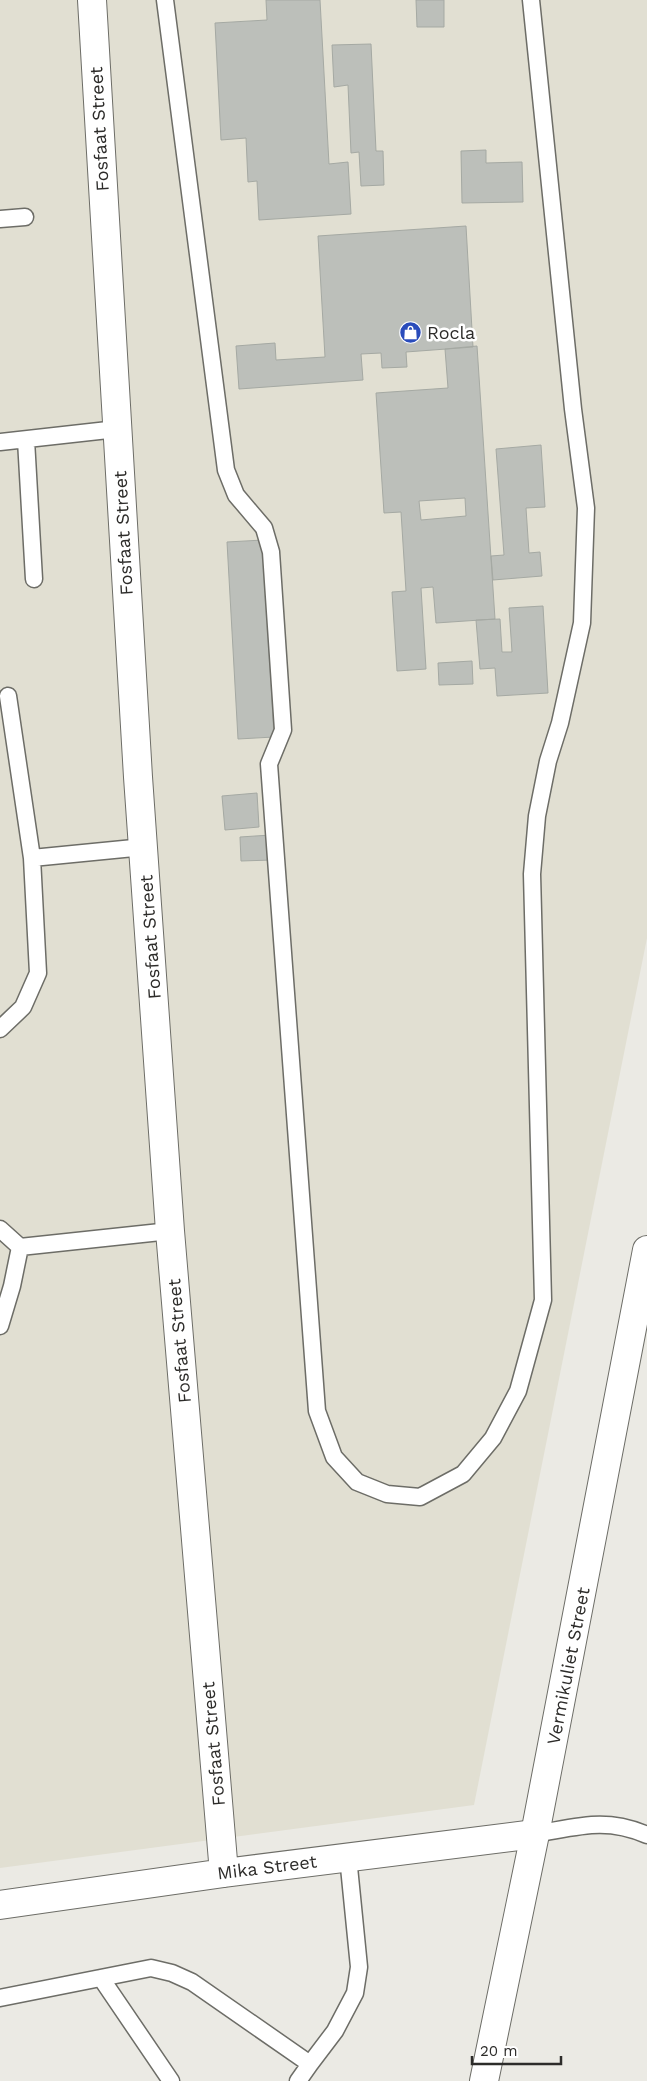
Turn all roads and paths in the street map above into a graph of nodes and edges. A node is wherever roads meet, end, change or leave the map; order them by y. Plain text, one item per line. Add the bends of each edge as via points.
1 (92, 0) edge
2 (166, 0) edge
3 (531, 0) edge
4 (25, 217) dead end
5 (0, 219) edge
6 (117, 429) junction
7 (26, 440) junction
8 (0, 442) edge
9 (34, 579) dead end
10 (8, 696) dead end
11 (144, 847) junction
12 (32, 858) junction
13 (0, 1029) edge
14 (0, 1229) edge
15 (170, 1231) junction
16 (20, 1247) junction
17 (647, 1250) edge
18 (0, 1326) edge
19 (535, 1834) junction
20 (647, 1834) edge
21 (348, 1857) junction
22 (224, 1873) junction
23 (0, 1905) edge
24 (102, 1978) junction
25 (0, 1998) edge
26 (310, 2064) junction
27 (171, 2081) edge
28 (298, 2081) edge
29 (484, 2081) edge

1 - 6 street, Fosfaat Street
2 - 3 lane via 226,470 236,494 264,528 271,552 283,730 269,764 317,1412 334,1457 356,1482 387,1494 420,1497 463,1474 492,1438 518,1391 542,1300 532,874 537,816 582,623 586,508
4 - 5 lane
6 - 7 lane
6 - 11 street, Fosfaat Street
7 - 8 lane
7 - 9 lane
10 - 12 lane
11 - 12 lane
11 - 15 street, Fosfaat Street
12 - 13 lane via 38,974 22,1007
14 - 16 lane
15 - 16 lane
15 - 22 street, Fosfaat Street
16 - 18 lane
17 - 19 street, Vermikuliet Street
19 - 20 lane via 596,1824 614,1824
19 - 21 street, Mika Street
19 - 29 street, Vermikuliet Street
21 - 22 street, Mika Street
21 - 26 lane via 359,1967 355,1993 335,2031
22 - 23 street, Mika Street
24 - 25 lane
24 - 26 lane via 151,1968 172,1973 192,1982
24 - 27 lane
26 - 28 lane

